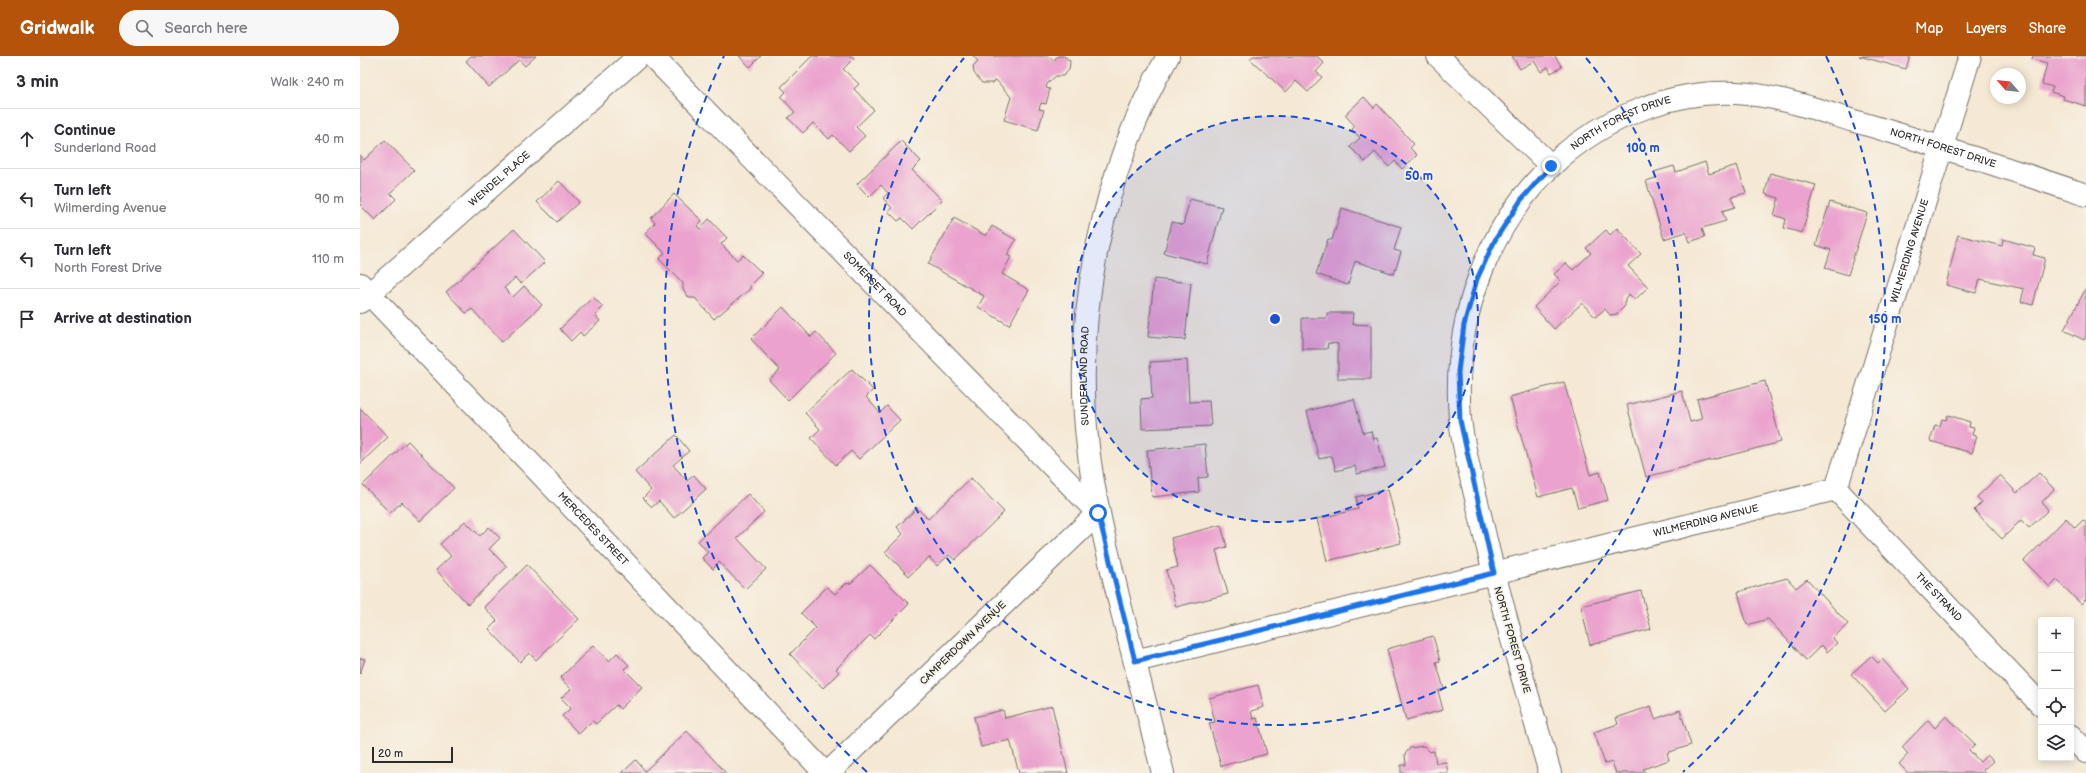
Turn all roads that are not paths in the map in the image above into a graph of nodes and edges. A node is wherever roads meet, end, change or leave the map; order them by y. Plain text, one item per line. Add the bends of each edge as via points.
1 (639, 56) edge
2 (652, 56) edge
3 (1438, 56) edge
4 (1970, 56) edge
5 (1167, 57) edge
6 (1942, 146) junction
7 (1551, 166) junction
8 (2086, 195) edge
9 (363, 294) edge
10 (1836, 489) junction
11 (1098, 513) junction
12 (1494, 573) junction
13 (1135, 661) junction
14 (2038, 702) edge
15 (2074, 739) edge
16 (2086, 752) edge
17 (825, 773) edge
18 (828, 773) edge
19 (1163, 773) edge
20 (1550, 773) edge

1 - 9 street, WENDEL PLACE
2 - 11 street, SOMERSET ROAD
3 - 7 street
4 - 6 street, WILMERDING AVENUE
5 - 11 street, SUNDERLAND ROAD via 1141,110 1113,185 1096,252 1086,320 1084,389 1088,446
6 - 7 street, NORTH FOREST DRIVE via 1776,98 1734,93 1706,94 1646,106 1611,122 1576,144
6 - 8 street, NORTH FOREST DRIVE
6 - 10 street, WILMERDING AVENUE
7 - 12 street, NORTH FOREST DRIVE via 1521,200 1495,240 1477,279 1464,325 1458,372 1460,420
9 - 17 street, MERCEDES STREET
10 - 12 street, WILMERDING AVENUE
10 - 14 street, THE STRAND
11 - 13 street, SUNDERLAND ROAD
11 - 18 street, CAMPERDOWN AVENUE
12 - 13 street, WILMERDING AVENUE
12 - 20 street, NORTH FOREST DRIVE
13 - 19 street, SUNDERLAND ROAD
15 - 16 street

